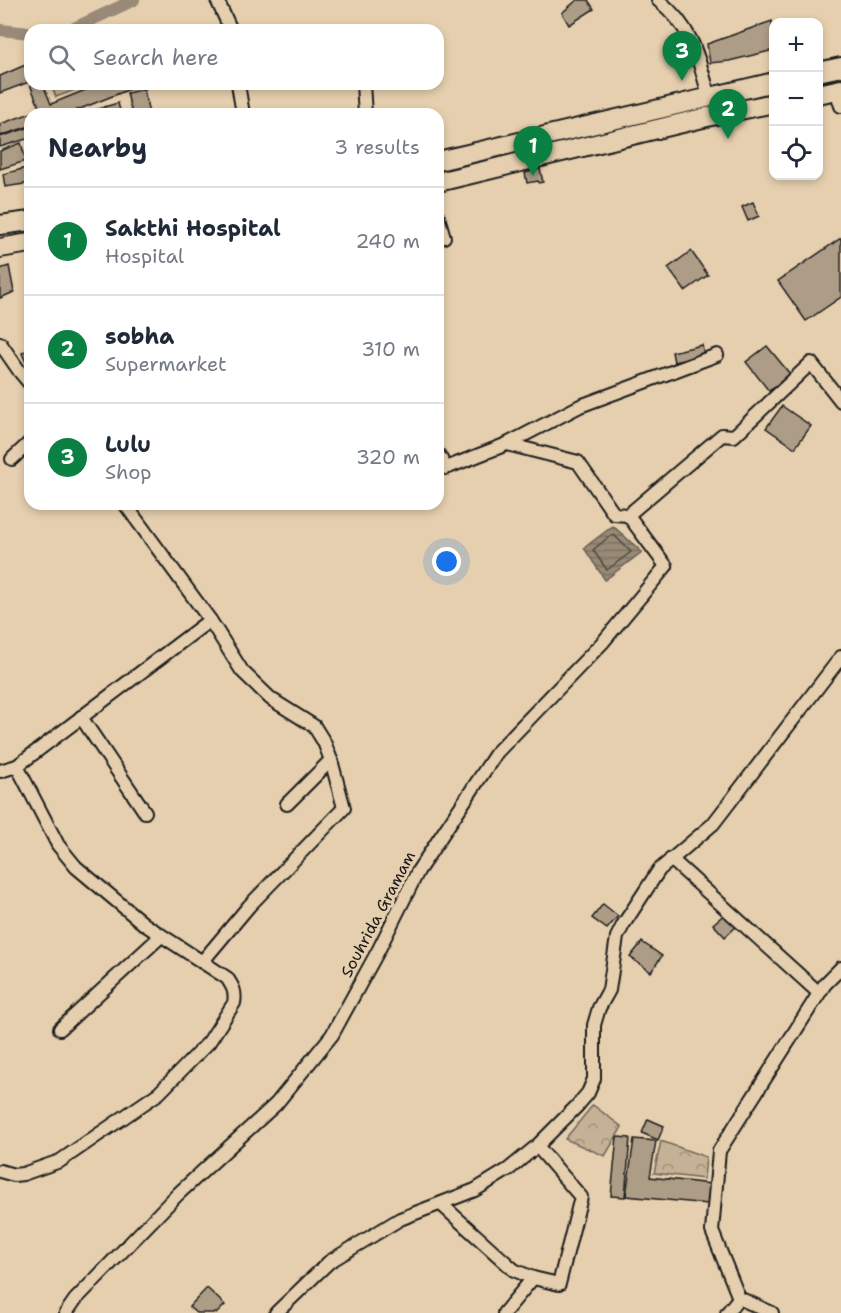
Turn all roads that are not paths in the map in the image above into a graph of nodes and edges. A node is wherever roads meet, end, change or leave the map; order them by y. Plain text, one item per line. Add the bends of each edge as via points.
1 (217, 0) edge
2 (658, 0) edge
3 (228, 24) edge
4 (841, 67) edge
5 (823, 71) edge
6 (769, 83) edge
7 (239, 90) edge
8 (363, 90) edge
9 (709, 96) junction
10 (769, 104) edge
11 (242, 108) edge
12 (365, 108) edge
13 (444, 160) edge
14 (444, 181) edge
15 (24, 222) edge
16 (0, 225) edge
17 (24, 244) edge
18 (0, 248) edge
19 (0, 343) edge
20 (717, 355) dead end
21 (24, 376) edge
22 (841, 401) edge
23 (507, 444) junction
24 (24, 448) edge
25 (12, 459) dead end
26 (444, 464) edge
27 (129, 510) edge
28 (628, 515) junction
29 (210, 620) junction
30 (841, 657) edge
31 (81, 717) junction
32 (331, 760) junction
33 (17, 766) junction
34 (0, 771) edge
35 (286, 804) dead end
36 (145, 813) dead end
37 (671, 859) junction
38 (161, 936) junction
39 (202, 962) junction
40 (841, 968) edge
41 (819, 993) junction
42 (60, 1029) dead end
43 (537, 1146) junction
44 (0, 1171) edge
45 (441, 1204) junction
46 (533, 1278) junction
47 (739, 1298) junction
48 (66, 1313) edge
49 (276, 1313) edge
50 (504, 1313) edge
51 (727, 1313) edge
52 (772, 1313) edge

1 - 3 street
2 - 9 street via 684,26
4 - 5 main road
6 - 9 main road
7 - 11 street
8 - 12 street
9 - 13 main road
10 - 14 main road
15 - 16 main road
17 - 18 main road
19 - 21 street
20 - 23 street via 580,406
22 - 28 street via 811,363 734,436 722,435
23 - 26 street via 446,468
23 - 28 street via 578,462 614,514
24 - 25 street
27 - 29 street
28 - 48 street, Souhrida Gramam via 666,566 603,642 497,752 418,871 332,1035 276,1104 178,1194
29 - 31 street
29 - 32 street via 242,671 272,699 314,726
30 - 37 street via 713,825
31 - 33 street
31 - 36 street
32 - 35 street
32 - 39 street via 344,808 249,906
33 - 34 street
33 - 38 street via 58,845 76,867
37 - 41 street
37 - 43 street via 659,870 617,938 609,990 594,1025 594,1078 588,1093
38 - 39 street
38 - 42 street
39 - 44 street via 227,978 235,997 209,1042 159,1093 60,1161 23,1174
40 - 41 street
41 - 47 street via 719,1151 712,1231
43 - 45 street via 476,1190
43 - 46 street via 581,1197 559,1284
45 - 46 street via 514,1270
45 - 49 street via 400,1219 328,1262
46 - 50 street
47 - 51 street
47 - 52 street

